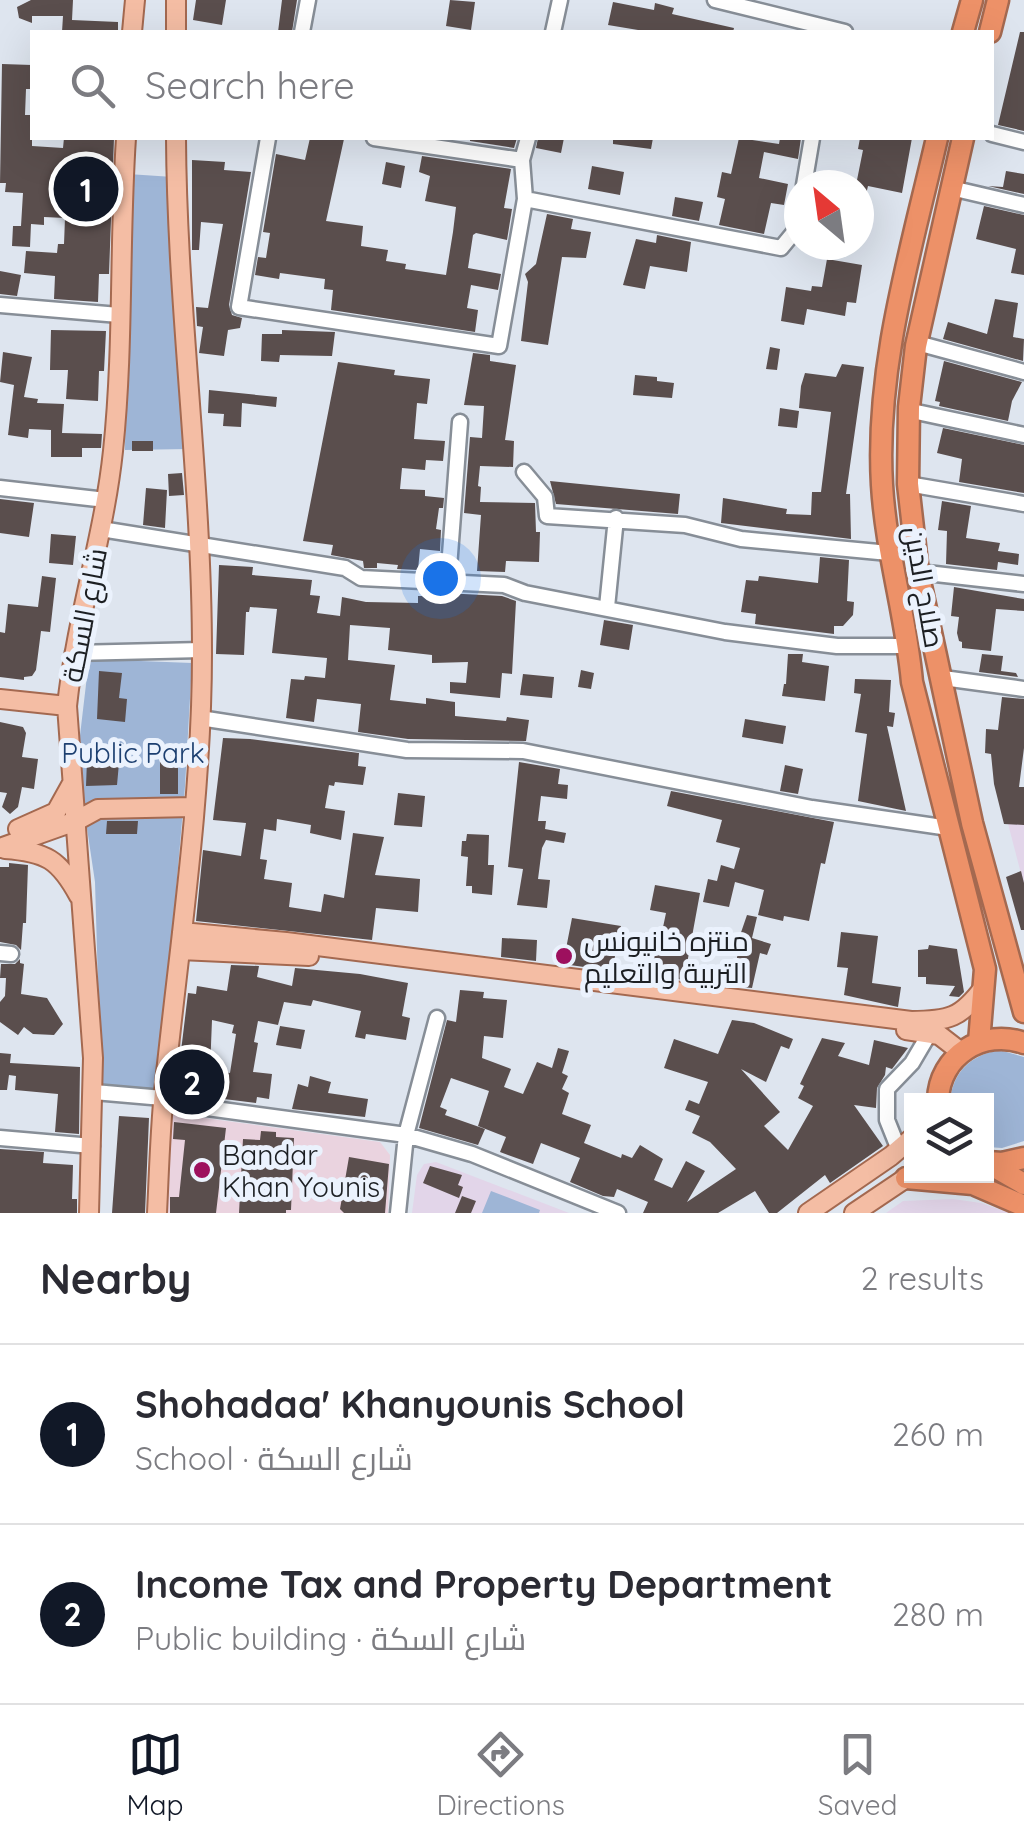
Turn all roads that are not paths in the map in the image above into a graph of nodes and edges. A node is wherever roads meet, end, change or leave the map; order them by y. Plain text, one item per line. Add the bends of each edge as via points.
1 (134, 0) edge
2 (176, 0) edge
3 (308, 0) edge
4 (560, 0) edge
5 (715, 0) edge
6 (972, 0) edge
7 (998, 0) edge
8 (749, 5) edge
9 (132, 30) edge
10 (176, 30) edge
11 (302, 30) edge
12 (553, 30) edge
13 (838, 30) edge
14 (963, 30) edge
15 (990, 30) edge
16 (994, 134) edge
17 (126, 140) edge
18 (176, 140) edge
19 (268, 140) edge
20 (387, 140) edge
21 (527, 140) edge
22 (812, 140) edge
23 (937, 140) edge
24 (963, 140) edge
25 (1024, 142) edge
26 (522, 160) junction
27 (807, 170) edge
28 (951, 188) junction
29 (525, 199) junction
30 (1024, 205) edge
31 (784, 245) edge
32 (0, 305) edge
33 (119, 315) junction
34 (921, 344) dead end
35 (1024, 372) edge
36 (912, 412) dead end
37 (460, 422) dead end
38 (1024, 435) edge
39 (524, 472) dead end
40 (908, 484) junction
41 (0, 488) edge
42 (106, 500) junction
43 (1024, 504) edge
44 (616, 518) junction
45 (101, 529) junction
46 (197, 545) junction
47 (889, 553) junction
48 (918, 572) junction
49 (448, 581) junction
50 (1024, 584) edge
51 (607, 608) junction
52 (909, 646) junction
53 (202, 650) junction
54 (72, 653) junction
55 (943, 678) junction
56 (1024, 689) edge
57 (0, 698) edge
58 (68, 706) junction
59 (200, 718) junction
60 (73, 780) junction
61 (193, 807) junction
62 (76, 822) junction
63 (950, 828) junction
64 (0, 835) edge
65 (0, 848) edge
66 (84, 904) junction
67 (181, 941) junction
68 (1019, 975) edge
69 (984, 987) junction
70 (1024, 1012) edge
71 (437, 1018) dead end
72 (932, 1027) junction
73 (1024, 1043) edge
74 (970, 1047) junction
75 (94, 1092) junction
76 (938, 1093) edge
77 (164, 1100) junction
78 (406, 1135) junction
79 (0, 1138) edge
80 (904, 1143) edge
81 (904, 1145) edge
82 (92, 1146) junction
83 (1024, 1158) edge
84 (994, 1163) edge
85 (994, 1167) edge
86 (904, 1179) edge
87 (964, 1183) edge
88 (1024, 1184) edge
89 (1024, 1206) edge
90 (89, 1213) edge
91 (157, 1213) edge
92 (398, 1213) edge
93 (618, 1213) edge
94 (808, 1213) edge
95 (854, 1213) edge

1 - 9 main road
2 - 10 main road
3 - 11 street
4 - 12 street
5 - 8 street
6 - 14 highway
7 - 15 highway
8 - 13 street
16 - 25 street
17 - 33 main road, شارع السكة
18 - 46 main road
19 - 29 street via 239,307 499,346
20 - 26 street
21 - 26 street
22 - 27 street
23 - 47 highway, صلاح الدين via 888,358 881,445
24 - 28 highway, صلاح الدين
26 - 29 street
28 - 30 street
28 - 40 highway, صلاح الدين via 912,376
29 - 31 street
32 - 33 street
33 - 42 main road, شارع السكة
34 - 35 street
36 - 38 street
37 - 49 street
39 - 44 street via 545,497 548,516
40 - 43 street
40 - 48 highway, صلاح الدين
41 - 42 street
42 - 45 main road, شارع السكة
44 - 47 street
44 - 51 street
45 - 46 street
45 - 54 main road, شارع السكة
46 - 49 street via 344,568 362,578
46 - 53 main road
47 - 52 highway, صلاح الدين
48 - 50 street
48 - 55 highway, صلاح الدين
49 - 51 street via 504,585
51 - 52 street via 837,646
52 - 63 highway, صلاح الدين
53 - 54 street
53 - 59 main road
54 - 58 main road, شارع السكة
55 - 56 street
55 - 68 highway, صلاح الدين via 972,824
57 - 58 main road
58 - 60 main road, شارع السكة
59 - 61 main road
59 - 63 street via 407,750 524,751
60 - 62 main road, شارع السكة
60 - 64 main road via 56,812
61 - 62 main road via 107,807
61 - 67 main road
62 - 65 main road
62 - 66 main road, شارع السكة
63 - 69 highway, صلاح الدين via 978,930
65 - 66 main road via 47,856
66 - 75 main road, شارع السكة
67 - 72 main road via 286,942
67 - 77 main road
68 - 70 highway, صلاح الدين
69 - 72 main road via 969,1008
69 - 74 highway, صلاح الدين
71 - 78 street
72 - 74 main road
72 - 80 street via 887,1090 887,1120
73 - 74 highway via 1004,1038
74 - 76 highway via 943,1074
75 - 77 street
75 - 82 main road, شارع السكة
77 - 78 street
77 - 91 main road
78 - 92 street
78 - 93 street
79 - 82 street
81 - 94 main road
82 - 90 main road, شارع السكة
83 - 84 highway
85 - 88 highway
86 - 95 main road
87 - 89 highway

